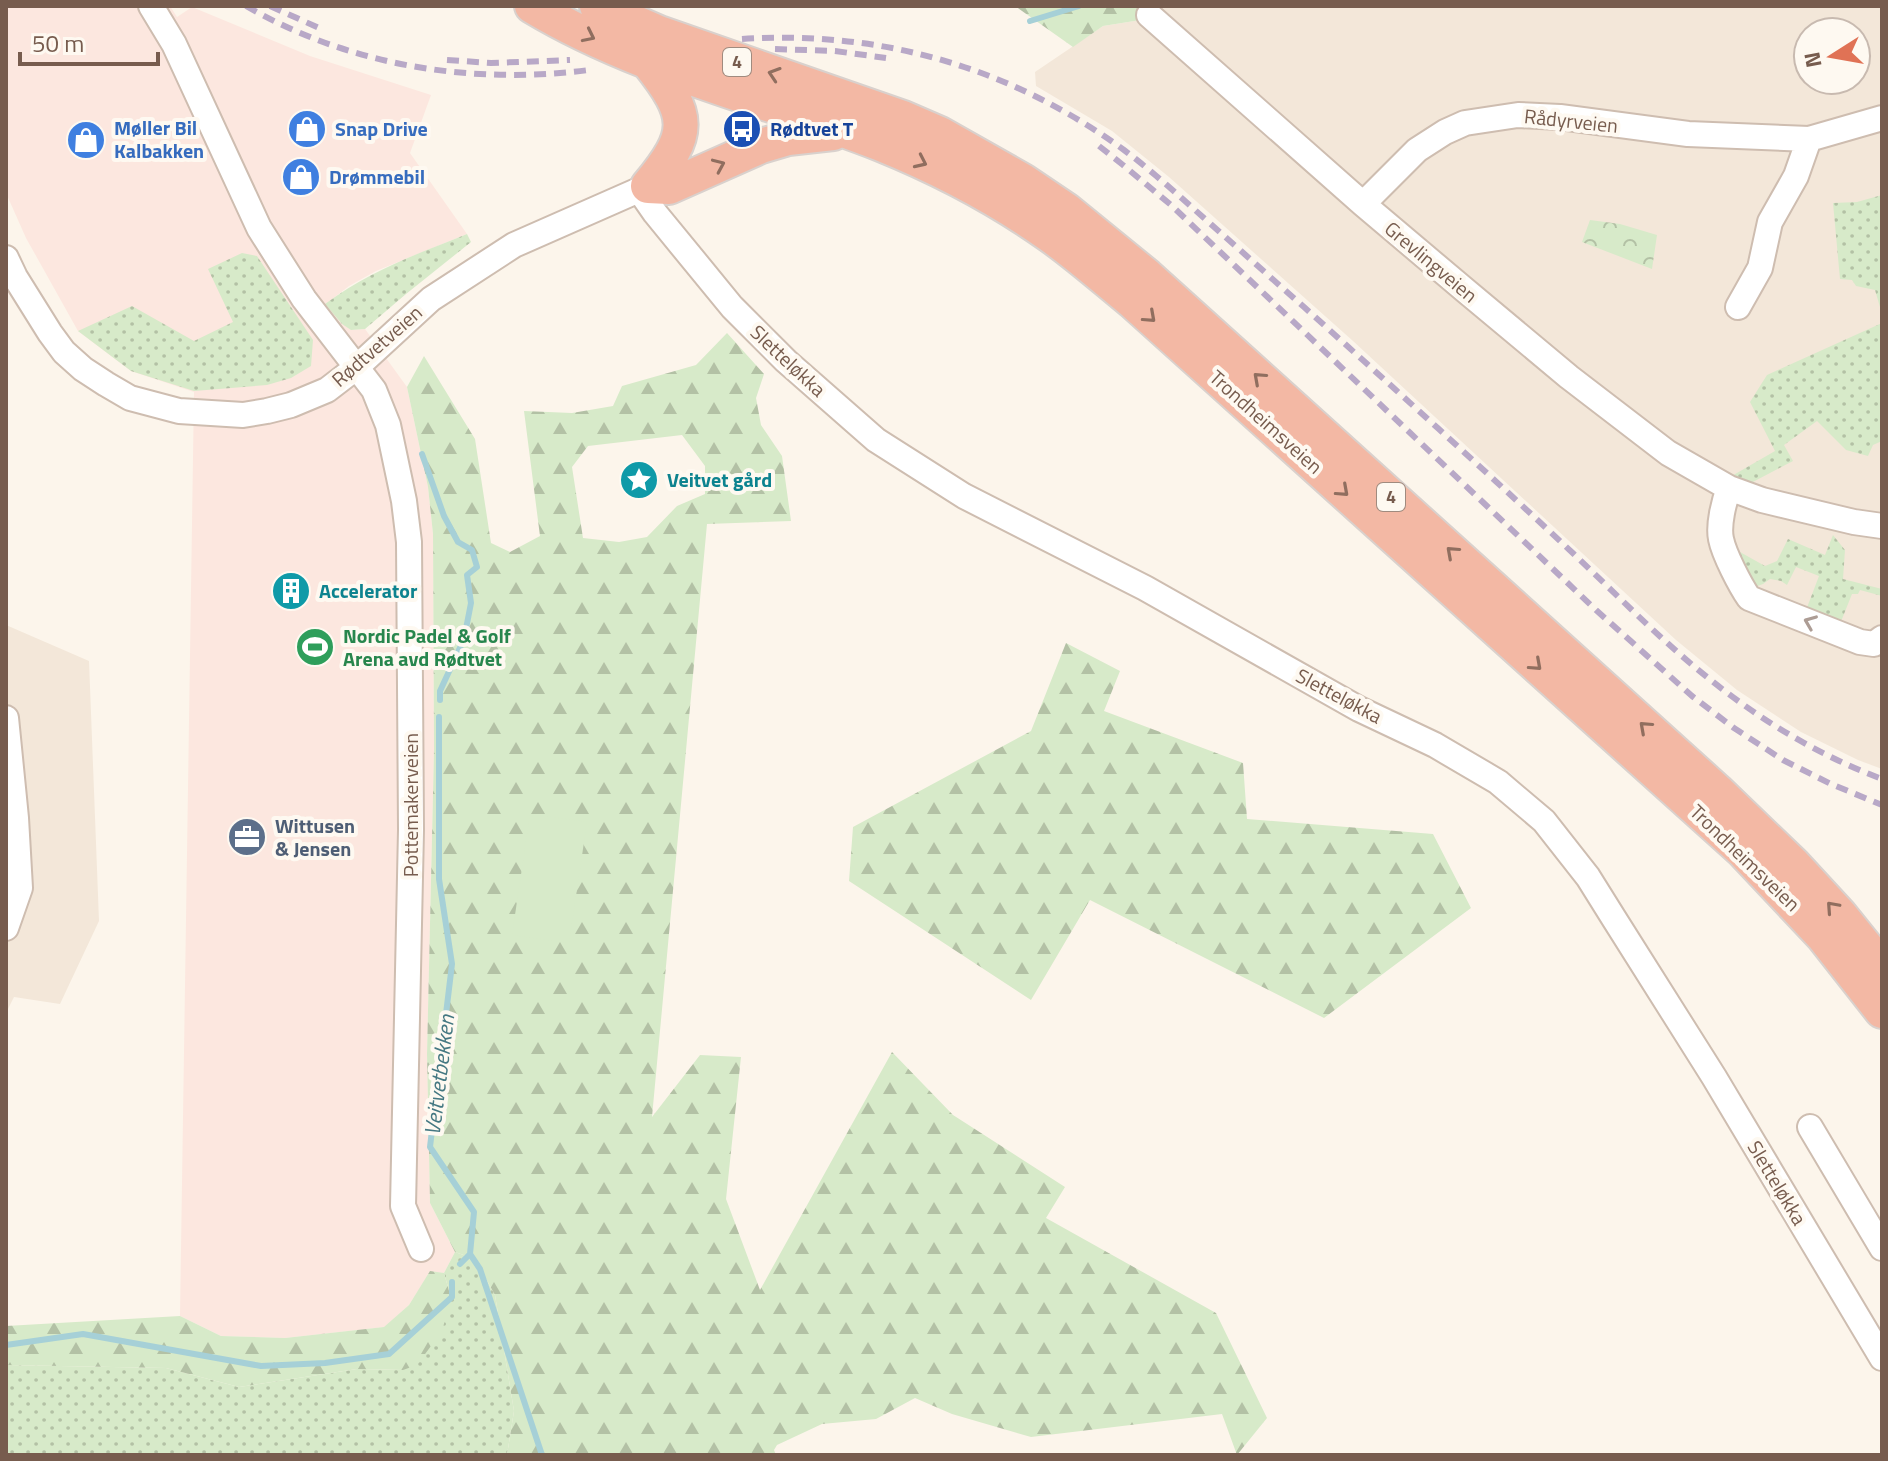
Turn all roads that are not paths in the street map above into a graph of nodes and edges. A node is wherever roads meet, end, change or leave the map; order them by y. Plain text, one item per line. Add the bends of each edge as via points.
1 (151, 6) edge
2 (532, 6) edge
3 (597, 6) edge
4 (1149, 15) dead end
5 (648, 62) junction
6 (1882, 118) edge
7 (849, 133) junction
8 (1809, 139) junction
9 (644, 188) junction
10 (1363, 204) junction
11 (6, 258) edge
12 (1738, 307) dead end
13 (357, 367) junction
14 (1729, 488) junction
15 (1882, 526) edge
16 (1882, 638) edge
17 (6, 718) edge
18 (6, 928) edge
19 (1882, 967) edge
20 (1882, 1011) edge
21 (1810, 1127) dead end
22 (1882, 1248) edge
23 (421, 1249) dead end
24 (1882, 1358) edge

1 - 13 street, Pottemakerveien via 174,44 259,228 304,299
2 -> 5 highway, Trondheimsveien / 4
19 -> 3 highway, Trondheimsveien / 4 via 1793,864 1717,791 1147,276 1066,210 982,156 903,118 637,25
4 - 10 street, Grevlingveien
5 - 7 highway, Trondheimsveien / 4
5 - 9 highway via 673,96 681,122 672,156
6 - 8 street, Rådyrveien
9 -> 7 highway via 669,187 775,142
7 -> 20 highway, Trondheimsveien / 4 via 921,162 1009,209 1132,301 1743,851 1823,936
8 - 10 street, Rådyrveien via 1688,134 1518,115 1465,123 1445,132 1417,150
8 - 12 street via 1770,222 1760,268
9 - 13 street, Rødtvetveien via 514,245 431,299
9 - 24 street, Sletteløkka via 655,213 732,307 876,440 964,496 1435,745 1498,782 1544,821 1588,877 1714,1077
10 - 14 street, Grevlingveien via 1569,377 1668,453
11 - 13 street, Rødtvetveien via 64,352 130,398 179,411 243,415 291,405 327,390
13 - 23 street, Pottemakerveien via 374,390 388,425 409,542 411,830 403,1206
14 - 15 street, Grevlingveien
16 -> 14 street via 1874,644 1860,642 1749,598 1721,538
17 - 18 street via 20,888
21 - 22 street

